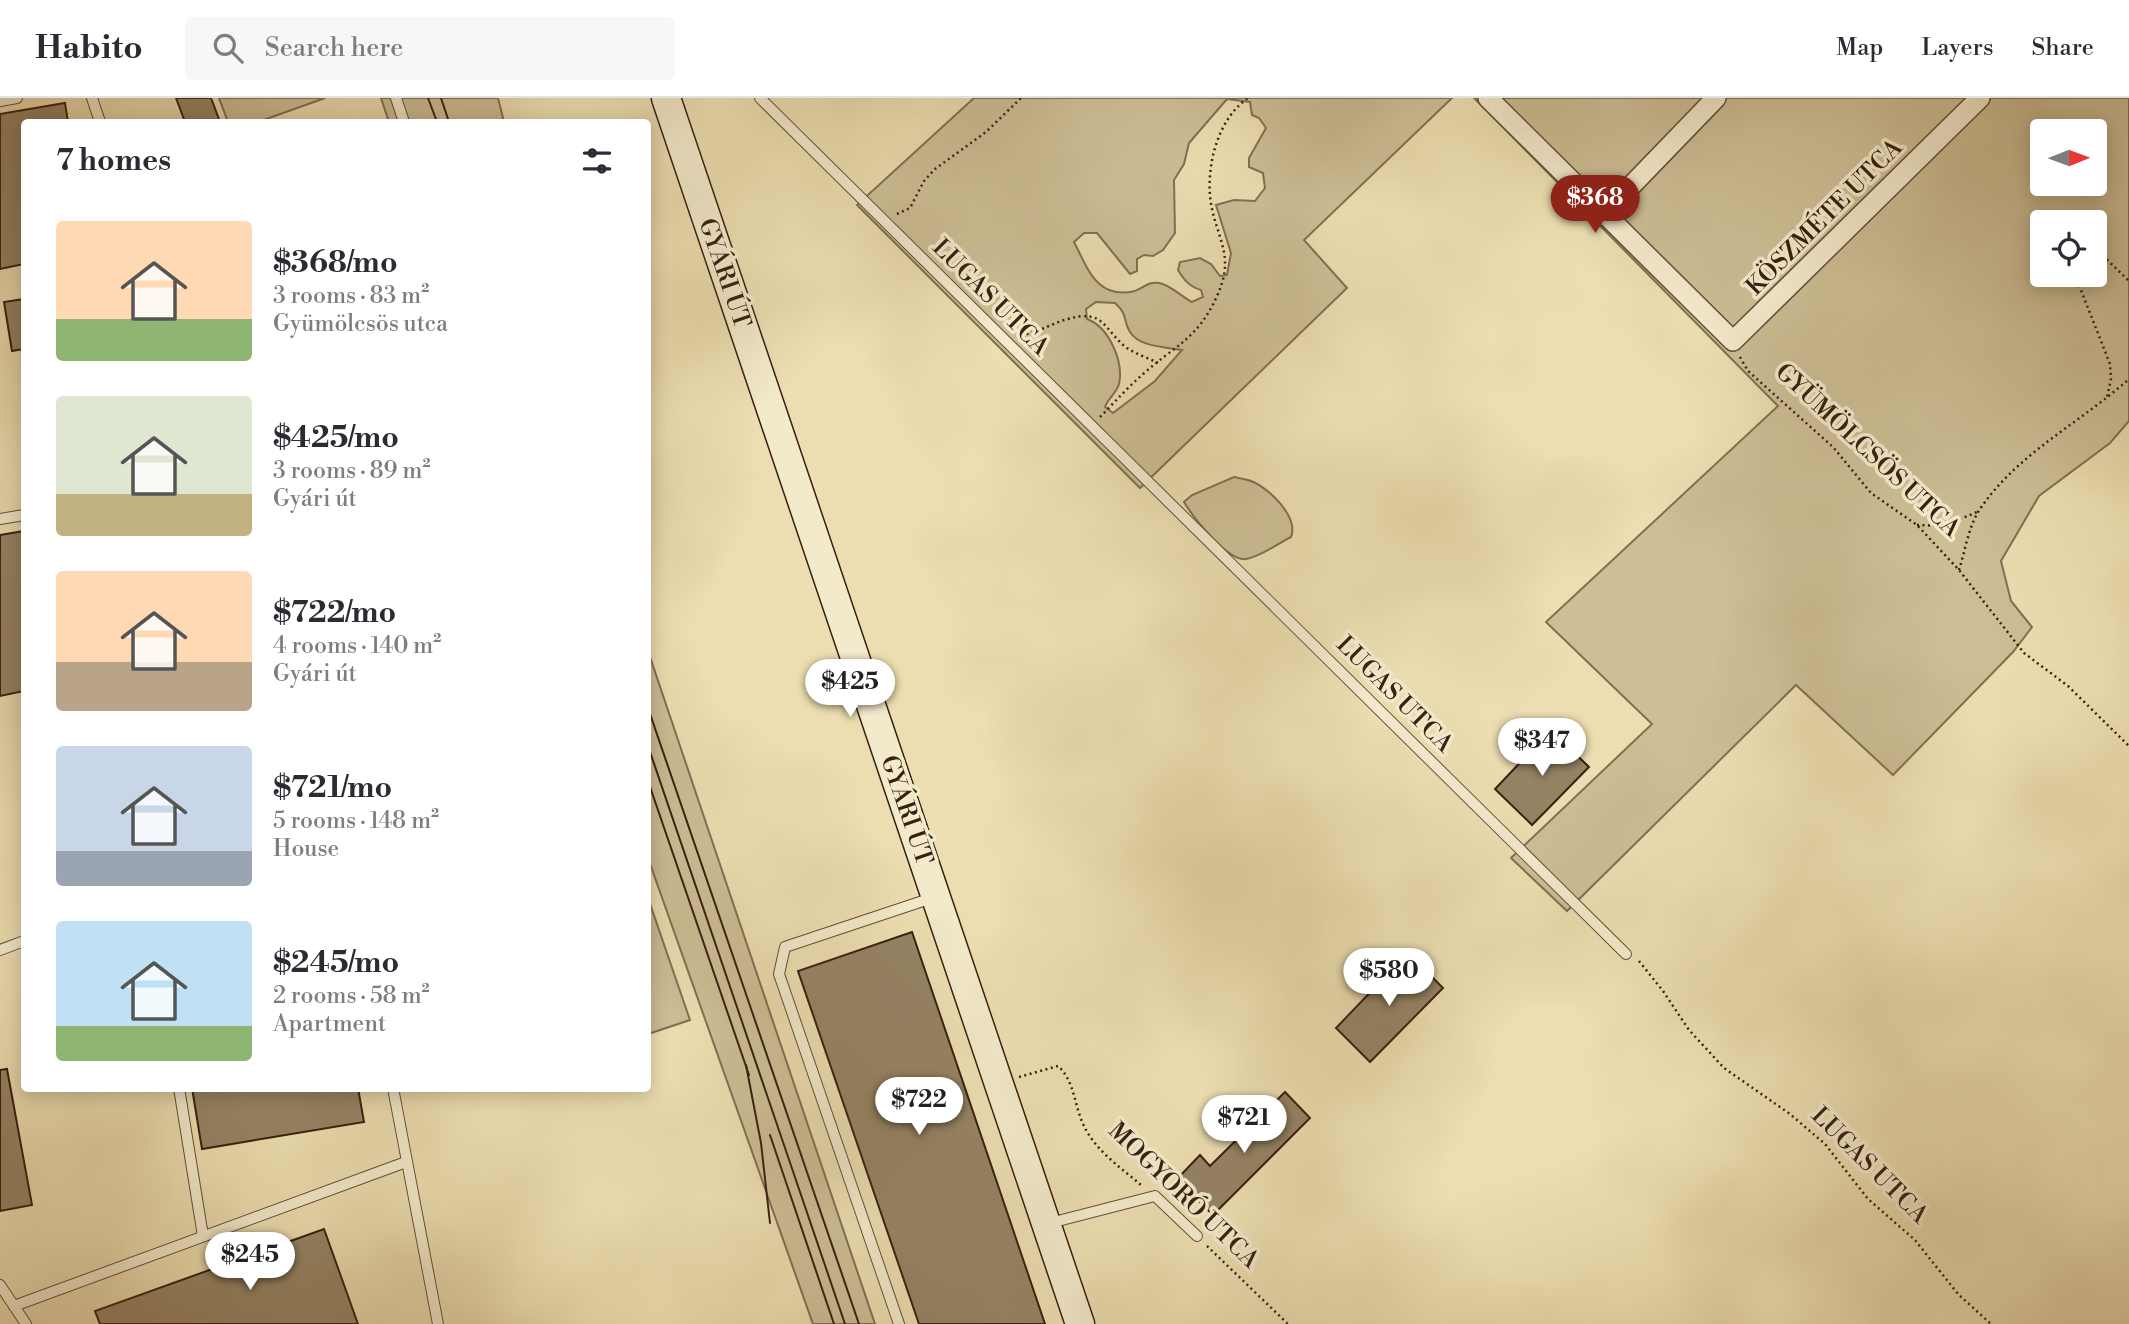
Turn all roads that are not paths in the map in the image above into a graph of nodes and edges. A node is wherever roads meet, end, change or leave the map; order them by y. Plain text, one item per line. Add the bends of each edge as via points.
1 (17, 98) edge
2 (92, 98) edge
3 (396, 98) edge
4 (666, 98) edge
5 (760, 98) edge
6 (1488, 98) edge
7 (1716, 98) edge
8 (1980, 98) edge
9 (0, 101) edge
10 (99, 119) edge
11 (403, 119) edge
12 (1603, 215) junction
13 (21, 516) edge
14 (0, 519) edge
15 (936, 897) junction
16 (21, 942) edge
17 (0, 950) edge
18 (1626, 954) road end
19 (180, 1092) edge
20 (395, 1092) edge
21 (406, 1162) junction
22 (1046, 1224) junction
23 (203, 1236) junction
24 (1197, 1237) road end
25 (0, 1285) edge
26 (13, 1306) junction
27 (26, 1324) edge
28 (438, 1324) edge
29 (899, 1324) edge
30 (1080, 1324) edge

1 - 9 lane
2 - 10 lane
3 - 11 lane
4 - 15 street, GYÁRI ÚT
5 - 18 lane, LUGAS UTCA
6 - 12 street
7 - 12 street
8 - 12 street, KÖSZMÉTE UTCA via 1733,341
13 - 14 lane
15 - 22 street, GYÁRI ÚT
15 - 29 lane via 785,947 779,974
16 - 17 lane
19 - 23 lane
20 - 21 lane
21 - 23 lane
21 - 28 lane
22 - 24 lane, MOGYORÓ UTCA via 1154,1196
22 - 30 street, GYÁRI ÚT
23 - 26 lane
25 - 26 lane
26 - 27 lane

